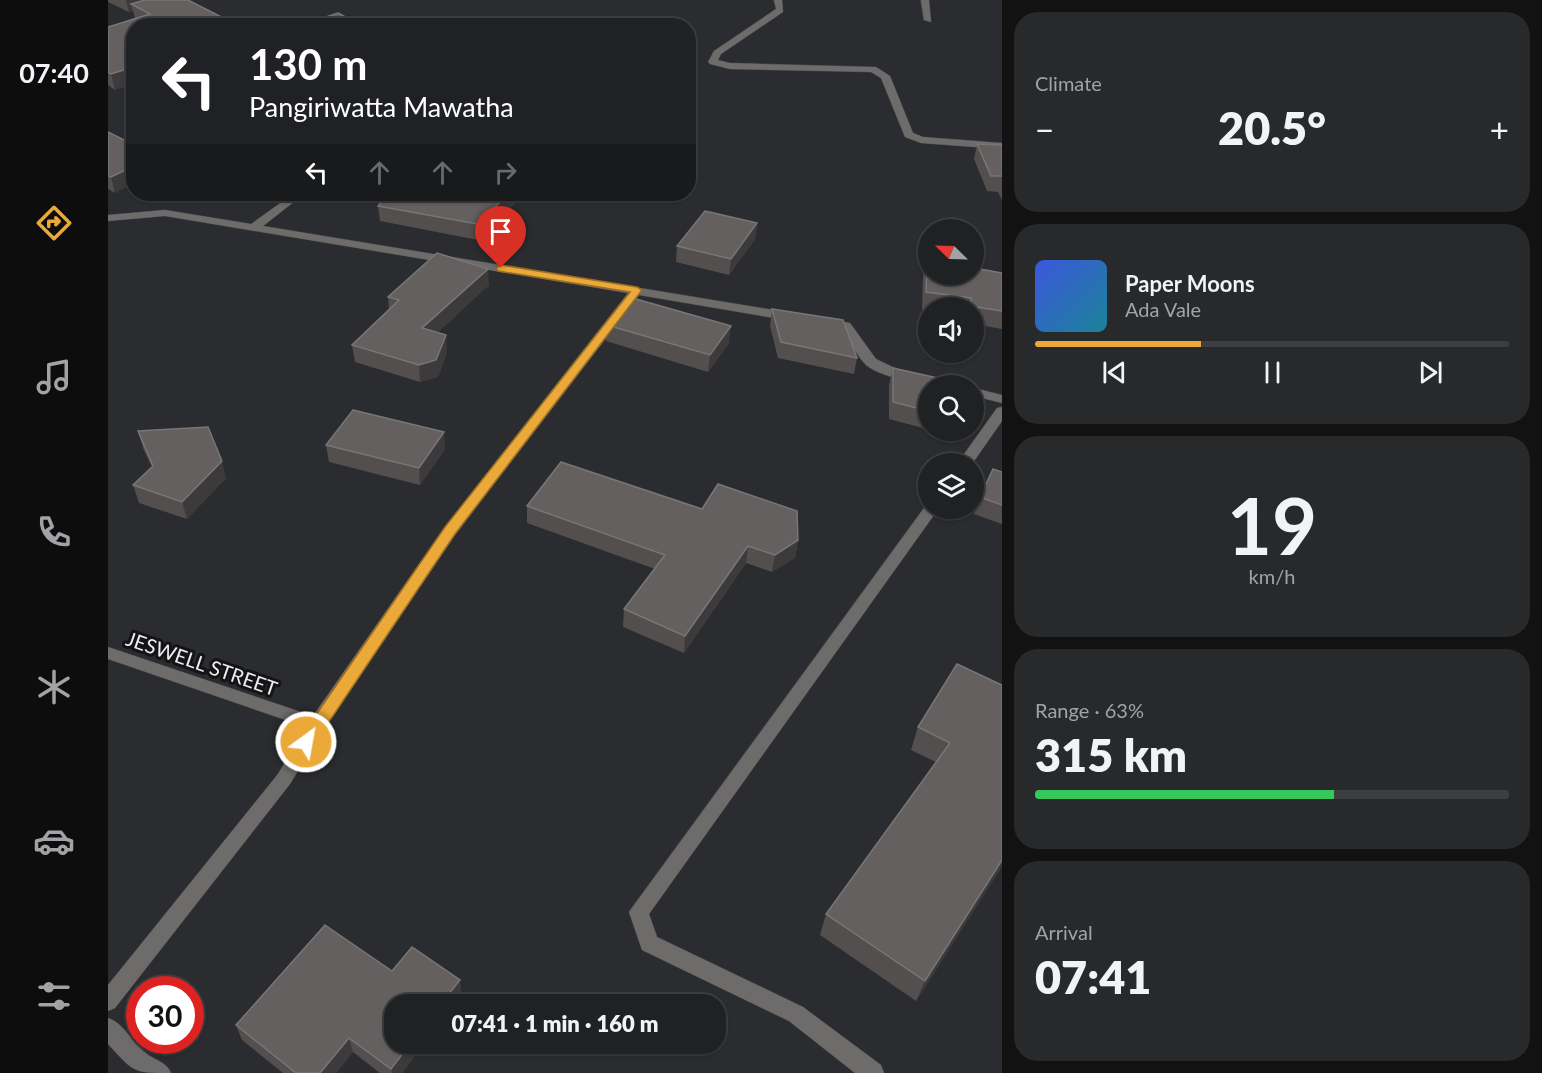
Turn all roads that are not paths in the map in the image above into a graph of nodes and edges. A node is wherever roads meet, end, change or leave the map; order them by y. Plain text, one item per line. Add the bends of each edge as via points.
1 (778, 0) edge
2 (925, 0) edge
3 (928, 20) dead end
4 (1002, 146) edge
5 (290, 201) edge
6 (108, 218) edge
7 (253, 228) junction
8 (637, 290) junction
9 (918, 379) edge
10 (984, 394) edge
11 (1002, 399) edge
12 (1002, 411) edge
13 (972, 453) edge
14 (924, 519) edge
15 (108, 653) edge
16 (317, 724) junction
17 (108, 1001) edge
18 (108, 1028) edge
19 (160, 1073) edge
20 (873, 1073) edge

1 - 4 street via 780,10 717,53 713,62 730,66 873,69 885,76 909,135 929,141
2 - 3 street
5 - 7 street
6 - 7 street via 165,213
7 - 8 street
8 - 9 street via 846,326 871,362
8 - 16 street via 450,531
10 - 11 street
12 - 13 street
14 - 20 street via 639,912 649,943 796,1014
15 - 16 street, JESWELL STREET
16 - 17 street via 284,779
18 - 19 street via 138,1061

